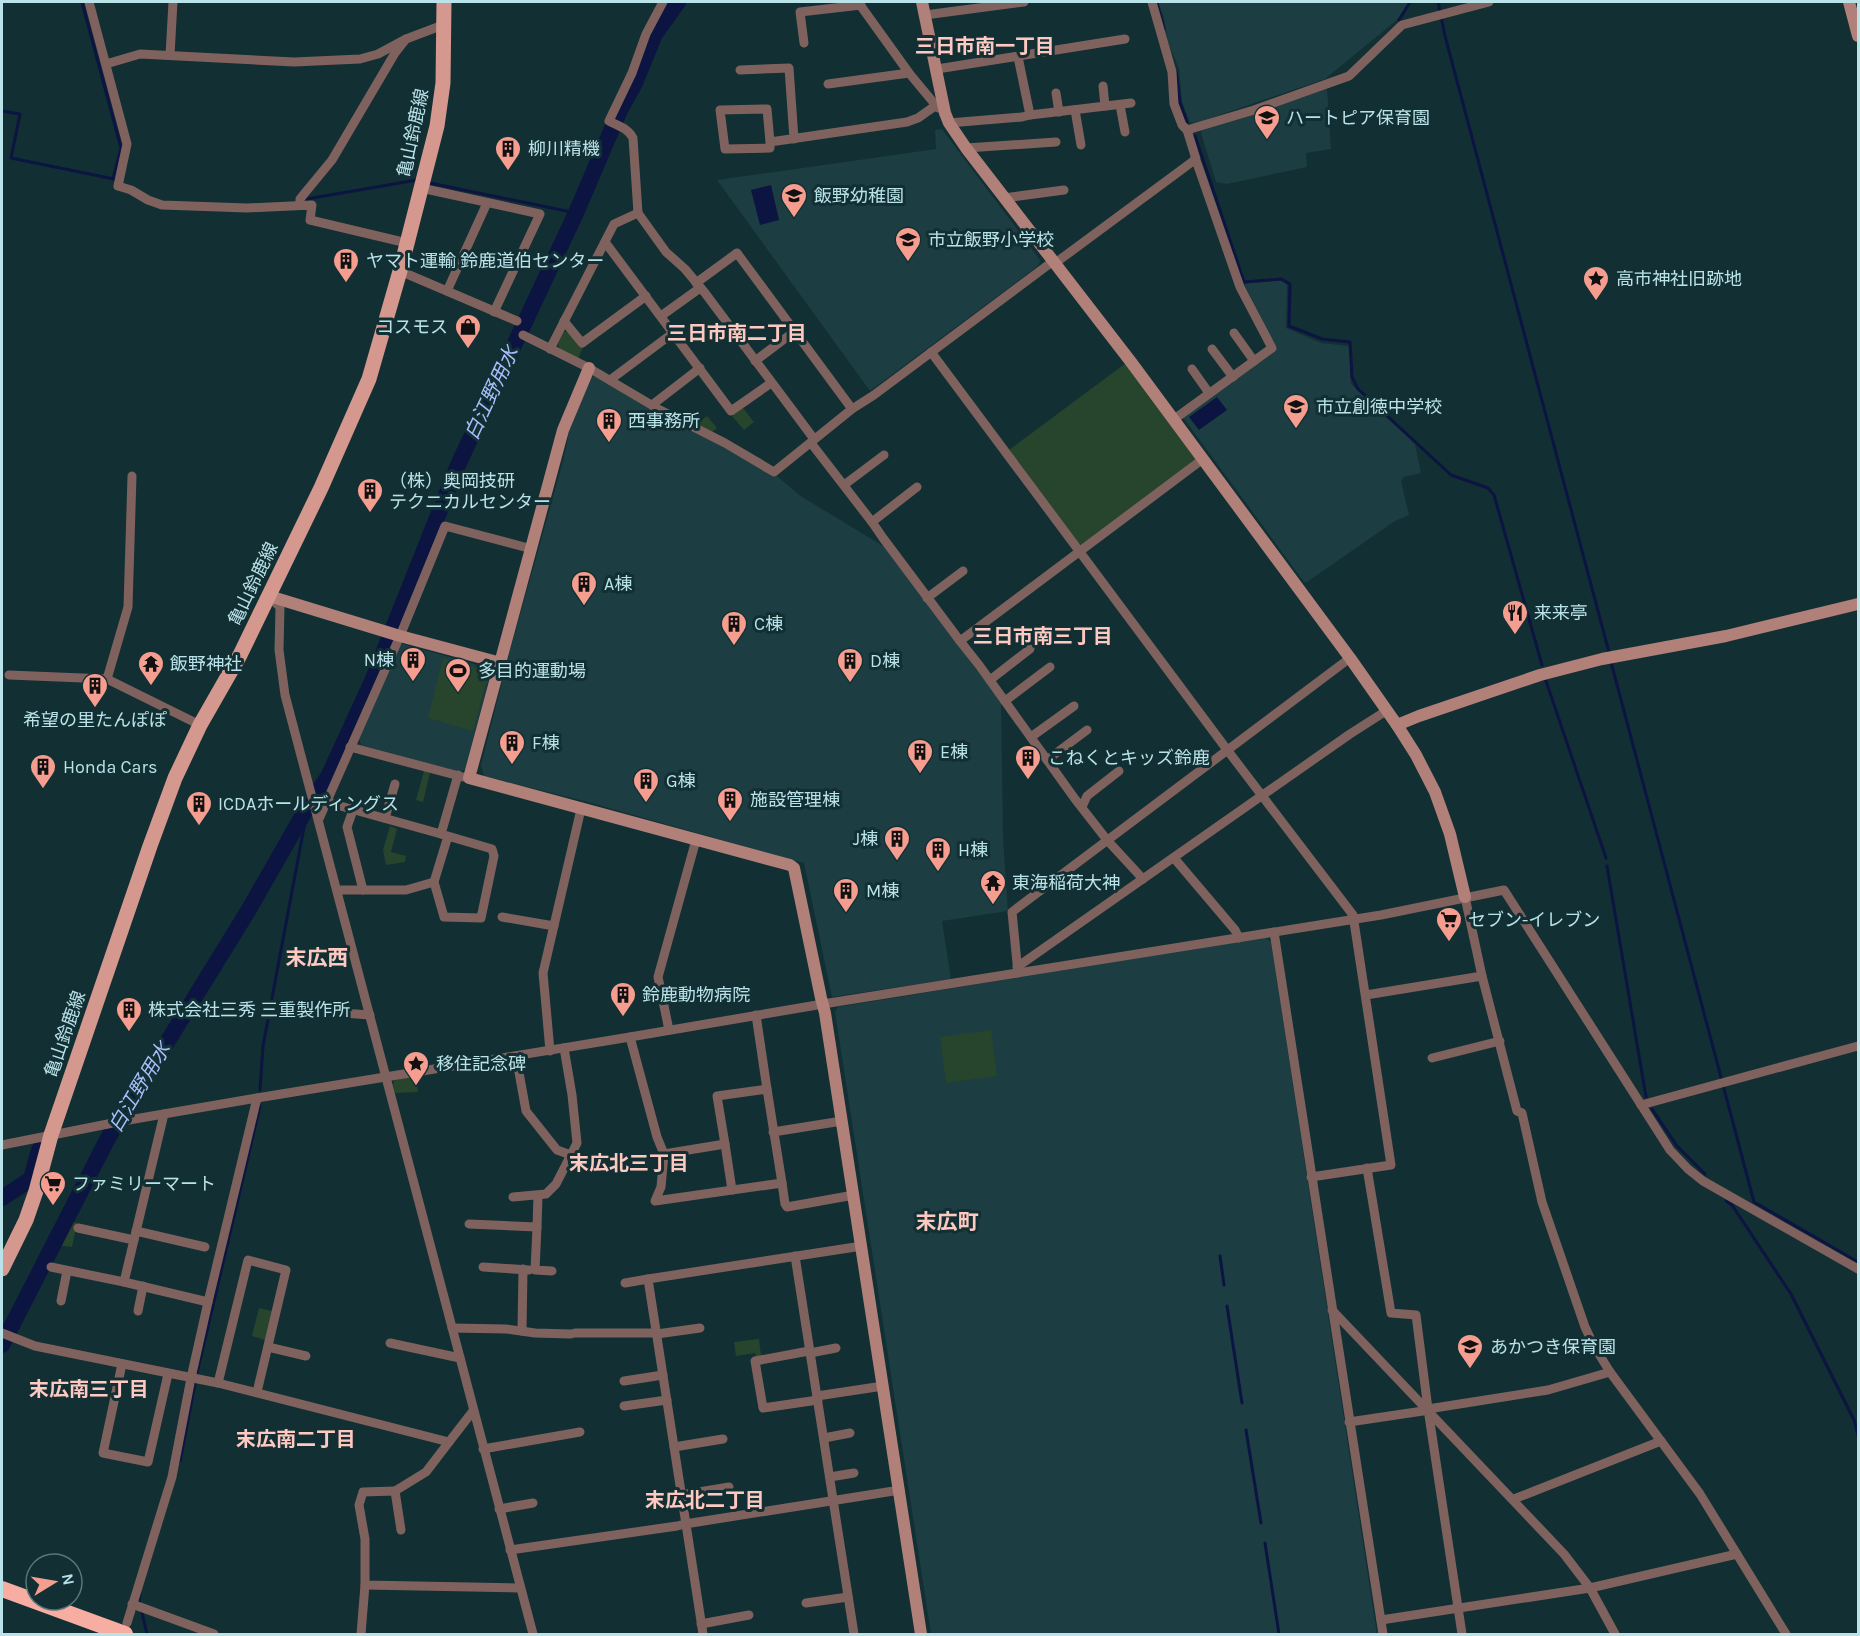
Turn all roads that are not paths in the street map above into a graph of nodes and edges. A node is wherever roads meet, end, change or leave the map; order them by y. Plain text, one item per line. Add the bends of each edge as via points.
1 (89, 2) edge
2 (173, 2) edge
3 (444, 2) edge
4 (663, 2) edge
5 (922, 2) edge
6 (1024, 2) edge
7 (1152, 2) edge
8 (1489, 2) edge
9 (1850, 2) edge
10 (860, 3) edge
11 (925, 15) junction
12 (443, 25) junction
13 (1858, 36) edge
14 (406, 39) junction
15 (1125, 39) dead end
16 (804, 42) dead end
17 (170, 55) junction
18 (1018, 57) junction
19 (106, 64) junction
20 (937, 69) junction
21 (740, 70) dead end
22 (909, 72) junction
23 (828, 84) dead end
24 (1103, 86) dead end
25 (1056, 93) dead end
26 (1131, 103) dead end
27 (1120, 105) junction
28 (1105, 106) junction
29 (1075, 110) junction
30 (1059, 112) junction
31 (943, 114) junction
32 (1030, 115) junction
33 (1186, 130) junction
34 (1125, 132) dead end
35 (794, 139) junction
36 (770, 142) junction
37 (1056, 142) dead end
38 (1082, 145) dead end
39 (966, 148) junction
40 (1194, 160) junction
41 (421, 188) junction
42 (1064, 190) dead end
43 (1004, 198) junction
44 (487, 203) junction
45 (300, 204) junction
46 (638, 213) junction
47 (606, 242) junction
48 (407, 243) junction
49 (1053, 263) junction
50 (400, 271) junction
51 (698, 286) junction
52 (447, 291) junction
53 (646, 296) junction
54 (494, 312) junction
55 (661, 316) junction
56 (517, 321) dead end
57 (564, 321) junction
58 (795, 331) junction
59 (674, 333) junction
60 (1234, 333) dead end
61 (524, 335) dead end
62 (550, 349) junction
63 (1212, 349) dead end
64 (931, 352) junction
65 (755, 361) junction
66 (1254, 361) junction
67 (589, 368) junction
68 (700, 368) junction
69 (1192, 369) dead end
70 (1233, 377) junction
71 (610, 380) junction
72 (771, 383) junction
73 (1209, 393) junction
74 (652, 405) junction
75 (852, 409) junction
76 (1173, 420) junction
77 (813, 441) junction
78 (884, 455) dead end
79 (1203, 459) junction
80 (132, 476) dead end
81 (844, 485) junction
82 (917, 487) dead end
83 (872, 522) junction
84 (532, 549) junction
85 (1081, 552) junction
86 (963, 571) dead end
87 (269, 596) junction
88 (927, 598) junction
89 (1858, 604) edge
90 (394, 634) junction
91 (960, 641) junction
92 (1030, 649) dead end
93 (1350, 658) junction
94 (501, 663) junction
95 (1050, 667) dead end
96 (9, 675) dead end
97 (107, 679) junction
98 (990, 680) junction
99 (1005, 701) junction
100 (1074, 706) dead end
101 (1386, 711) junction
102 (200, 725) junction
103 (1397, 725) junction
104 (1087, 730) dead end
105 (1031, 737) junction
106 (350, 747) junction
107 (1228, 751) junction
108 (1047, 759) junction
109 (1119, 771) dead end
110 (463, 777) junction
111 (395, 784) dead end
112 (1262, 796) junction
113 (326, 802) junction
114 (1082, 807) junction
115 (581, 808) junction
116 (353, 810) junction
117 (385, 818) junction
118 (319, 819) junction
119 (444, 835) junction
120 (696, 840) junction
121 (1107, 840) junction
122 (1174, 858) junction
123 (1143, 879) junction
124 (434, 882) junction
125 (338, 890) junction
126 (363, 890) junction
127 (1465, 897) junction
128 (502, 917) dead end
129 (1354, 919) junction
130 (554, 926) junction
131 (1274, 932) junction
132 (1239, 938) junction
133 (1018, 970) junction
134 (1482, 976) junction
135 (1366, 995) junction
136 (823, 1004) junction
137 (302, 1010) dead end
138 (370, 1015) junction
139 (756, 1015) junction
140 (669, 1030) junction
141 (630, 1038) junction
142 (1500, 1041) junction
143 (1858, 1046) edge
144 (564, 1048) junction
145 (550, 1050) junction
146 (516, 1056) junction
147 (1432, 1058) dead end
148 (386, 1077) junction
149 (766, 1089) junction
150 (257, 1098) junction
151 (1641, 1105) junction
152 (164, 1114) junction
153 (842, 1121) junction
154 (773, 1132) junction
155 (51, 1135) junction
156 (725, 1144) junction
157 (2, 1145) edge
158 (664, 1154) junction
159 (570, 1155) junction
160 (1367, 1168) junction
161 (1311, 1177) junction
162 (782, 1183) junction
163 (732, 1190) junction
164 (854, 1195) junction
165 (538, 1196) junction
166 (513, 1197) dead end
167 (469, 1224) dead end
168 (537, 1227) junction
169 (78, 1228) dead end
170 (135, 1236) junction
171 (862, 1246) junction
172 (205, 1247) dead end
173 (795, 1256) junction
174 (51, 1267) dead end
175 (483, 1267) dead end
176 (2, 1269) edge
177 (523, 1269) junction
178 (1858, 1269) edge
179 (535, 1270) junction
180 (552, 1270) dead end
181 (67, 1271) junction
182 (648, 1279) junction
183 (124, 1282) junction
184 (625, 1283) dead end
185 (143, 1286) junction
186 (61, 1301) dead end
187 (208, 1302) junction
188 (1332, 1310) junction
189 (138, 1311) dead end
190 (452, 1328) junction
191 (700, 1328) dead end
192 (522, 1331) junction
193 (2, 1334) edge
194 (657, 1334) junction
195 (390, 1343) dead end
196 (268, 1347) junction
197 (836, 1348) dead end
198 (809, 1352) junction
199 (306, 1356) dead end
200 (460, 1358) junction
201 (122, 1364) junction
202 (1610, 1372) junction
203 (168, 1374) junction
204 (663, 1375) junction
205 (195, 1379) junction
206 (624, 1381) dead end
207 (218, 1383) junction
208 (884, 1386) junction
209 (257, 1392) junction
210 (817, 1398) junction
211 (667, 1400) junction
212 (624, 1406) dead end
213 (1428, 1409) junction
214 (473, 1411) junction
215 (1349, 1422) junction
216 (580, 1432) dead end
217 (850, 1434) dead end
218 (824, 1438) junction
219 (723, 1440) dead end
220 (1661, 1441) junction
221 (449, 1442) junction
222 (674, 1448) junction
223 (483, 1449) junction
224 (854, 1473) dead end
225 (830, 1477) junction
226 (729, 1487) dead end
227 (900, 1490) junction
228 (394, 1491) junction
229 (681, 1495) junction
230 (1514, 1499) junction
231 (834, 1502) junction
232 (533, 1503) dead end
233 (499, 1509) junction
234 (685, 1524) junction
235 (400, 1530) dead end
236 (510, 1550) junction
237 (1737, 1554) junction
238 (365, 1585) junction
239 (520, 1588) junction
240 (1590, 1588) junction
241 (2, 1589) edge
242 (848, 1597) junction
243 (806, 1603) dead end
244 (132, 1604) junction
245 (1458, 1608) junction
246 (749, 1615) dead end
247 (1381, 1620) junction
248 (701, 1624) junction
249 (126, 1629) edge
250 (214, 1635) edge
251 (360, 1635) edge
252 (533, 1635) edge
253 (703, 1635) edge
254 (854, 1635) edge
255 (921, 1635) edge
256 (1383, 1635) edge
257 (1462, 1635) edge
258 (1614, 1635) edge
259 (1786, 1635) edge

1 - 19 street
2 - 17 street
3 - 12 main road, 亀山鈴鹿線
4 - 46 street via 609,121 633,138
5 - 11 street
6 - 11 street
7 - 33 street via 1172,72 1174,104
8 - 33 street via 1402,25 1349,76
9 - 13 street
10 - 16 street via 800,12
10 - 22 street
11 - 20 street
12 - 14 street
12 - 41 main road, 亀山鈴鹿線 via 443,83
14 - 17 street via 360,59 294,62
14 - 45 street via 332,160
15 - 18 street
17 - 19 street via 140,54
18 - 20 street
18 - 32 street
19 - 45 street via 127,144 118,186 162,205 280,208
20 - 31 street
21 - 35 street via 789,68
22 - 23 street
22 - 31 street
24 - 28 street
25 - 30 street
26 - 27 street
27 - 28 street
27 - 34 street
28 - 29 street
29 - 30 street
29 - 38 street
30 - 32 street
31 - 32 street
31 - 35 street
31 - 39 street
33 - 40 street
35 - 36 street
36 - 36 street via 767,109 720,110 725,149 770,148
37 - 39 street
39 - 43 street
40 - 49 street
40 - 66 street via 1240,287 1272,348
41 - 44 street
41 - 48 main road, 亀山鈴鹿線
42 - 43 street
43 - 49 street
44 - 52 street
44 - 54 street via 540,214
45 - 48 street via 312,205 310,220
46 - 47 street via 614,224
46 - 51 street via 666,252
47 - 53 street
47 - 57 street
48 - 50 main road, 亀山鈴鹿線
49 - 64 street
49 - 76 street
50 - 52 street
50 - 87 main road, 亀山鈴鹿線 via 369,379
51 - 55 street
51 - 58 street via 737,253
51 - 65 street
52 - 54 street
53 - 55 street
53 - 57 street via 582,343
54 - 56 street
55 - 59 street
57 - 62 street
58 - 65 street
58 - 75 street
59 - 68 street
59 - 71 street
60 - 66 street
61 - 62 street
62 - 67 street
63 - 70 street
64 - 75 street
64 - 85 street
65 - 72 street
66 - 70 street
67 - 71 street
67 - 84 street via 563,430
68 - 72 street via 731,411
68 - 74 street
69 - 73 street
70 - 73 street
71 - 74 street
72 - 77 street
73 - 76 street
74 - 77 street via 774,472
75 - 77 street
76 - 79 street
77 - 81 street
78 - 81 street
79 - 85 street
79 - 93 street
80 - 97 street via 128,607
81 - 83 street
82 - 83 street
83 - 88 street
84 - 90 street via 445,526
84 - 94 street
85 - 91 street
85 - 107 street
86 - 88 street
87 - 90 street
87 - 102 main road, 亀山鈴鹿線
87 - 118 street via 280,607 282,676
88 - 91 street
89 - 103 street via 1540,675
90 - 94 street
90 - 106 street
91 - 98 street
92 - 98 street
93 - 101 street
93 - 107 street
94 - 110 street
95 - 99 street
96 - 97 street
97 - 102 street
98 - 99 street
99 - 105 street
100 - 105 street
101 - 103 street
101 - 112 street
102 - 155 main road, 亀山鈴鹿線 via 160,817
103 - 127 street via 1435,792
104 - 108 street
105 - 108 street
106 - 110 street
106 - 113 street
107 - 112 street
107 - 121 street
108 - 114 street
109 - 114 street via 1087,796
110 - 115 street
110 - 119 street
111 - 117 street
112 - 122 street
112 - 129 street
113 - 116 street
113 - 118 street
114 - 121 street
115 - 120 street
115 - 130 street
116 - 117 street
116 - 126 street via 347,827
117 - 119 street
118 - 125 street
119 - 124 street
119 - 124 street via 492,849 494,856 481,918 444,916
120 - 136 street via 794,868
120 - 140 street via 658,977
121 - 123 street
121 - 133 street via 1012,912
122 - 123 street
122 - 132 street
123 - 133 street
124 - 126 street via 406,890
125 - 126 street
125 - 138 street
127 - 129 street
127 - 134 street
127 - 151 street via 1504,890
128 - 130 street
129 - 131 street
129 - 135 street
130 - 145 street via 543,974
131 - 132 street
131 - 161 street
132 - 133 street
133 - 136 street
134 - 135 street
134 - 142 street
135 - 160 street via 1391,1164
136 - 139 street
136 - 153 street
137 - 138 street
138 - 148 street
139 - 140 street
139 - 149 street
140 - 141 street
141 - 144 street
141 - 158 street
142 - 147 street
142 - 202 street via 1517,1111 1522,1113 1542,1202 1585,1327
143 - 151 street
144 - 145 street
144 - 159 street via 577,1143
145 - 146 street
146 - 148 street
146 - 159 street via 526,1111 556,1150
148 - 150 street
148 - 190 street
149 - 154 street
149 - 156 street via 717,1096
150 - 152 street
150 - 187 street
151 - 178 street via 1670,1150 1703,1181
152 - 155 street
152 - 170 street
153 - 154 street
153 - 164 street
154 - 162 street
155 - 157 street
155 - 176 main road, 亀山鈴鹿線 via 26,1220
156 - 158 street
156 - 163 street
158 - 163 street via 661,1187 655,1201
159 - 165 street via 556,1184
160 - 161 street
160 - 213 street via 1391,1313 1416,1315
161 - 188 street
162 - 163 street
162 - 164 street via 787,1207
164 - 171 street
165 - 166 street
165 - 168 street
167 - 168 street
168 - 179 street
169 - 170 street
170 - 172 street
170 - 183 street
171 - 173 street
171 - 208 street
173 - 182 street
173 - 198 street
174 - 181 street
175 - 177 street
177 - 179 street
177 - 192 street
179 - 180 street
181 - 183 street
181 - 186 street
182 - 184 street
182 - 194 street
183 - 185 street
185 - 187 street
185 - 189 street
187 - 205 street
188 - 213 street
188 - 215 street
190 - 192 street
190 - 200 street
191 - 194 street
192 - 194 street
193 - 201 street via 35,1346
194 - 204 street
195 - 200 street
196 - 199 street
196 - 207 street via 286,1270 248,1260
196 - 209 street
197 - 198 street
198 - 210 street
198 - 210 street via 755,1361 763,1408
200 - 214 street
201 - 203 street
201 - 203 street via 103,1453 148,1462
202 - 213 street via 1548,1390
202 - 220 street
203 - 205 street
204 - 206 street
204 - 211 street
205 - 207 street
205 - 244 street via 172,1477
207 - 209 street
208 - 210 street
208 - 227 street
209 - 221 street
210 - 218 street
211 - 212 street
211 - 222 street
213 - 215 street
213 - 230 street
213 - 245 street
214 - 221 street
214 - 223 street
215 - 247 street
216 - 223 street
217 - 218 street
218 - 225 street
219 - 222 street
220 - 230 street
220 - 237 street
221 - 228 street via 426,1472
222 - 229 street
223 - 233 street
224 - 225 street
225 - 231 street
226 - 229 street
227 - 231 street
227 - 255 street
228 - 235 street
228 - 238 street via 363,1492 359,1505 365,1539
229 - 234 street
230 - 240 street
231 - 234 street
231 - 242 street
232 - 233 street
233 - 236 street
234 - 236 street
234 - 248 street
236 - 239 street
237 - 240 street
237 - 259 street
238 - 239 street
238 - 251 street
239 - 252 street
240 - 245 street
240 - 258 street
241 - 249 highway
242 - 243 street
242 - 254 street
244 - 249 street
244 - 250 street
245 - 247 street
245 - 257 street
246 - 248 street
247 - 256 street
248 - 253 street

